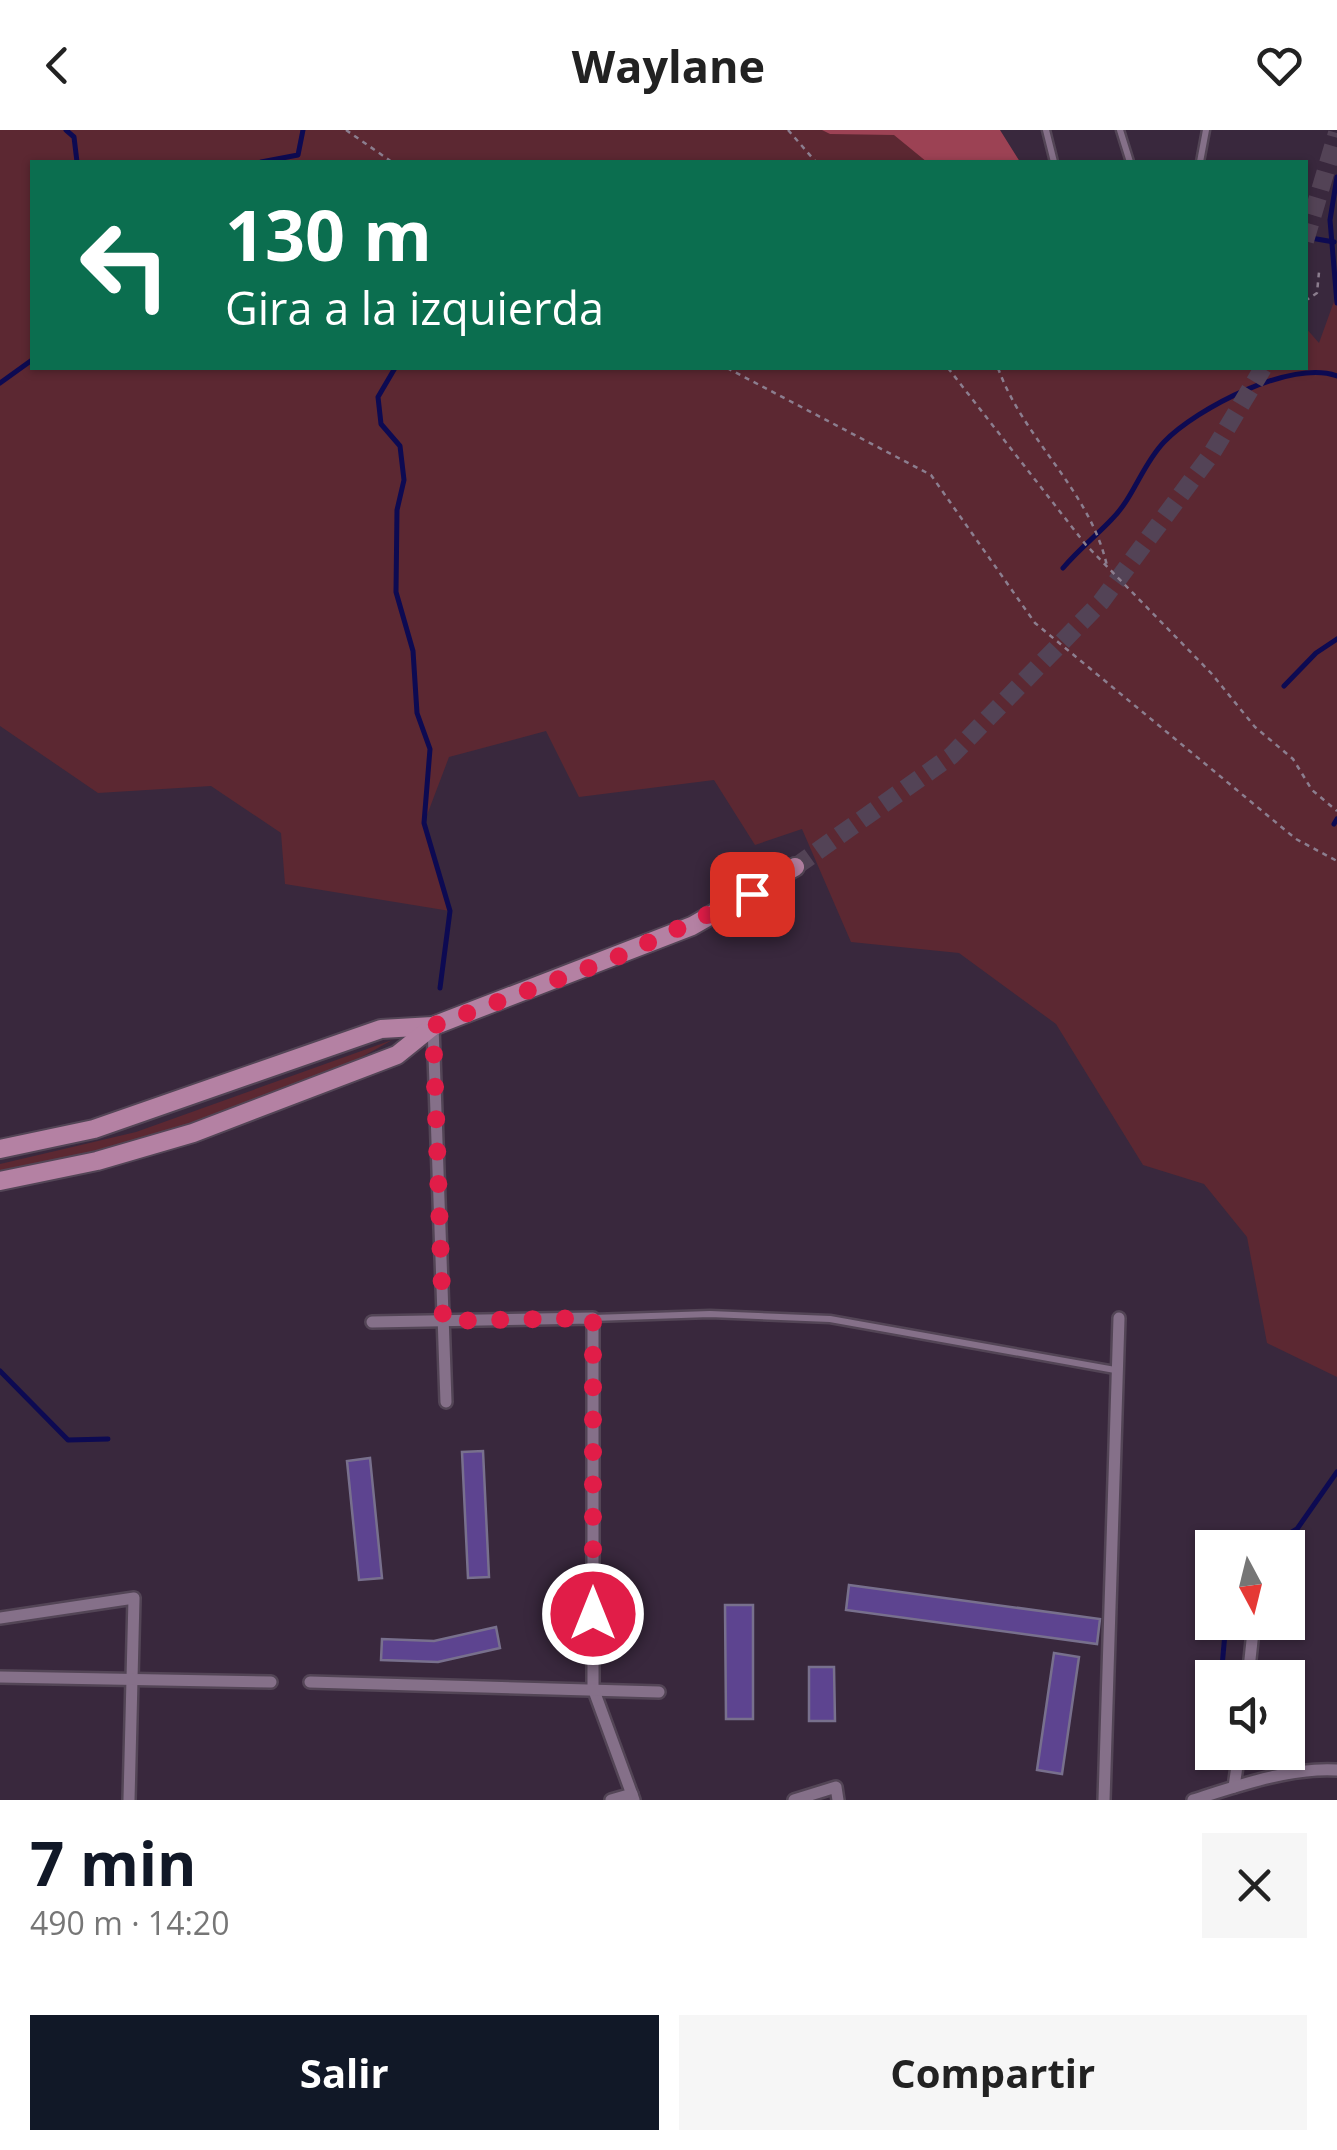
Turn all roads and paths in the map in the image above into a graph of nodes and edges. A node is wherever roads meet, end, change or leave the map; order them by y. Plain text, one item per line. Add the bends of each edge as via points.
1 (346, 130) edge
2 (788, 130) edge
3 (1046, 130) edge
4 (1120, 130) edge
5 (1206, 130) edge
6 (389, 160) edge
7 (814, 160) edge
8 (1054, 160) edge
9 (1129, 160) edge
10 (1200, 160) edge
11 (1319, 272) dead end
12 (1308, 299) edge
13 (732, 370) edge
14 (950, 370) edge
15 (999, 370) edge
16 (1107, 568) junction
17 (1337, 812) edge
18 (1337, 861) edge
19 (795, 867) tunnel mouth
20 (433, 1026) junction
21 (0, 1149) edge
22 (0, 1180) edge
23 (593, 1318) junction
24 (1119, 1318) dead end
25 (443, 1321) junction
26 (372, 1322) dead end
27 (1115, 1370) junction
28 (446, 1402) dead end
29 (0, 1618) edge
30 (0, 1677) edge
31 (134, 1679) junction
32 (271, 1682) dead end
33 (310, 1682) dead end
34 (593, 1688) junction
35 (659, 1692) dead end
36 (1236, 1770) edge
37 (1337, 1770) edge
38 (1234, 1787) junction
39 (633, 1797) edge
40 (128, 1800) edge
41 (611, 1800) edge
42 (794, 1800) edge
43 (838, 1800) edge
44 (1104, 1800) edge
45 (1193, 1800) edge

1 - 6 path
2 - 7 path
3 - 8 lane
4 - 9 lane
5 - 10 lane
11 - 12 path via 1317,293
13 - 18 path via 931,475 1035,623 1296,840
14 - 16 path
15 - 16 path via 1027,428 1100,532
16 - 17 path
19 - 20 main road via 692,926
20 - 21 main road via 381,1029 94,1129
20 - 22 main road via 398,1056 193,1132
20 - 25 street
23 - 25 street
23 - 27 lane via 830,1319
23 - 34 street
24 - 27 street
25 - 26 street
25 - 28 street
27 - 44 street
29 - 31 street via 134,1598
30 - 31 street
31 - 32 street
31 - 40 street
33 - 34 street
34 - 35 street
34 - 39 street
36 - 38 street
37 - 38 street
38 - 45 street
39 - 41 street
42 - 43 street via 836,1788

